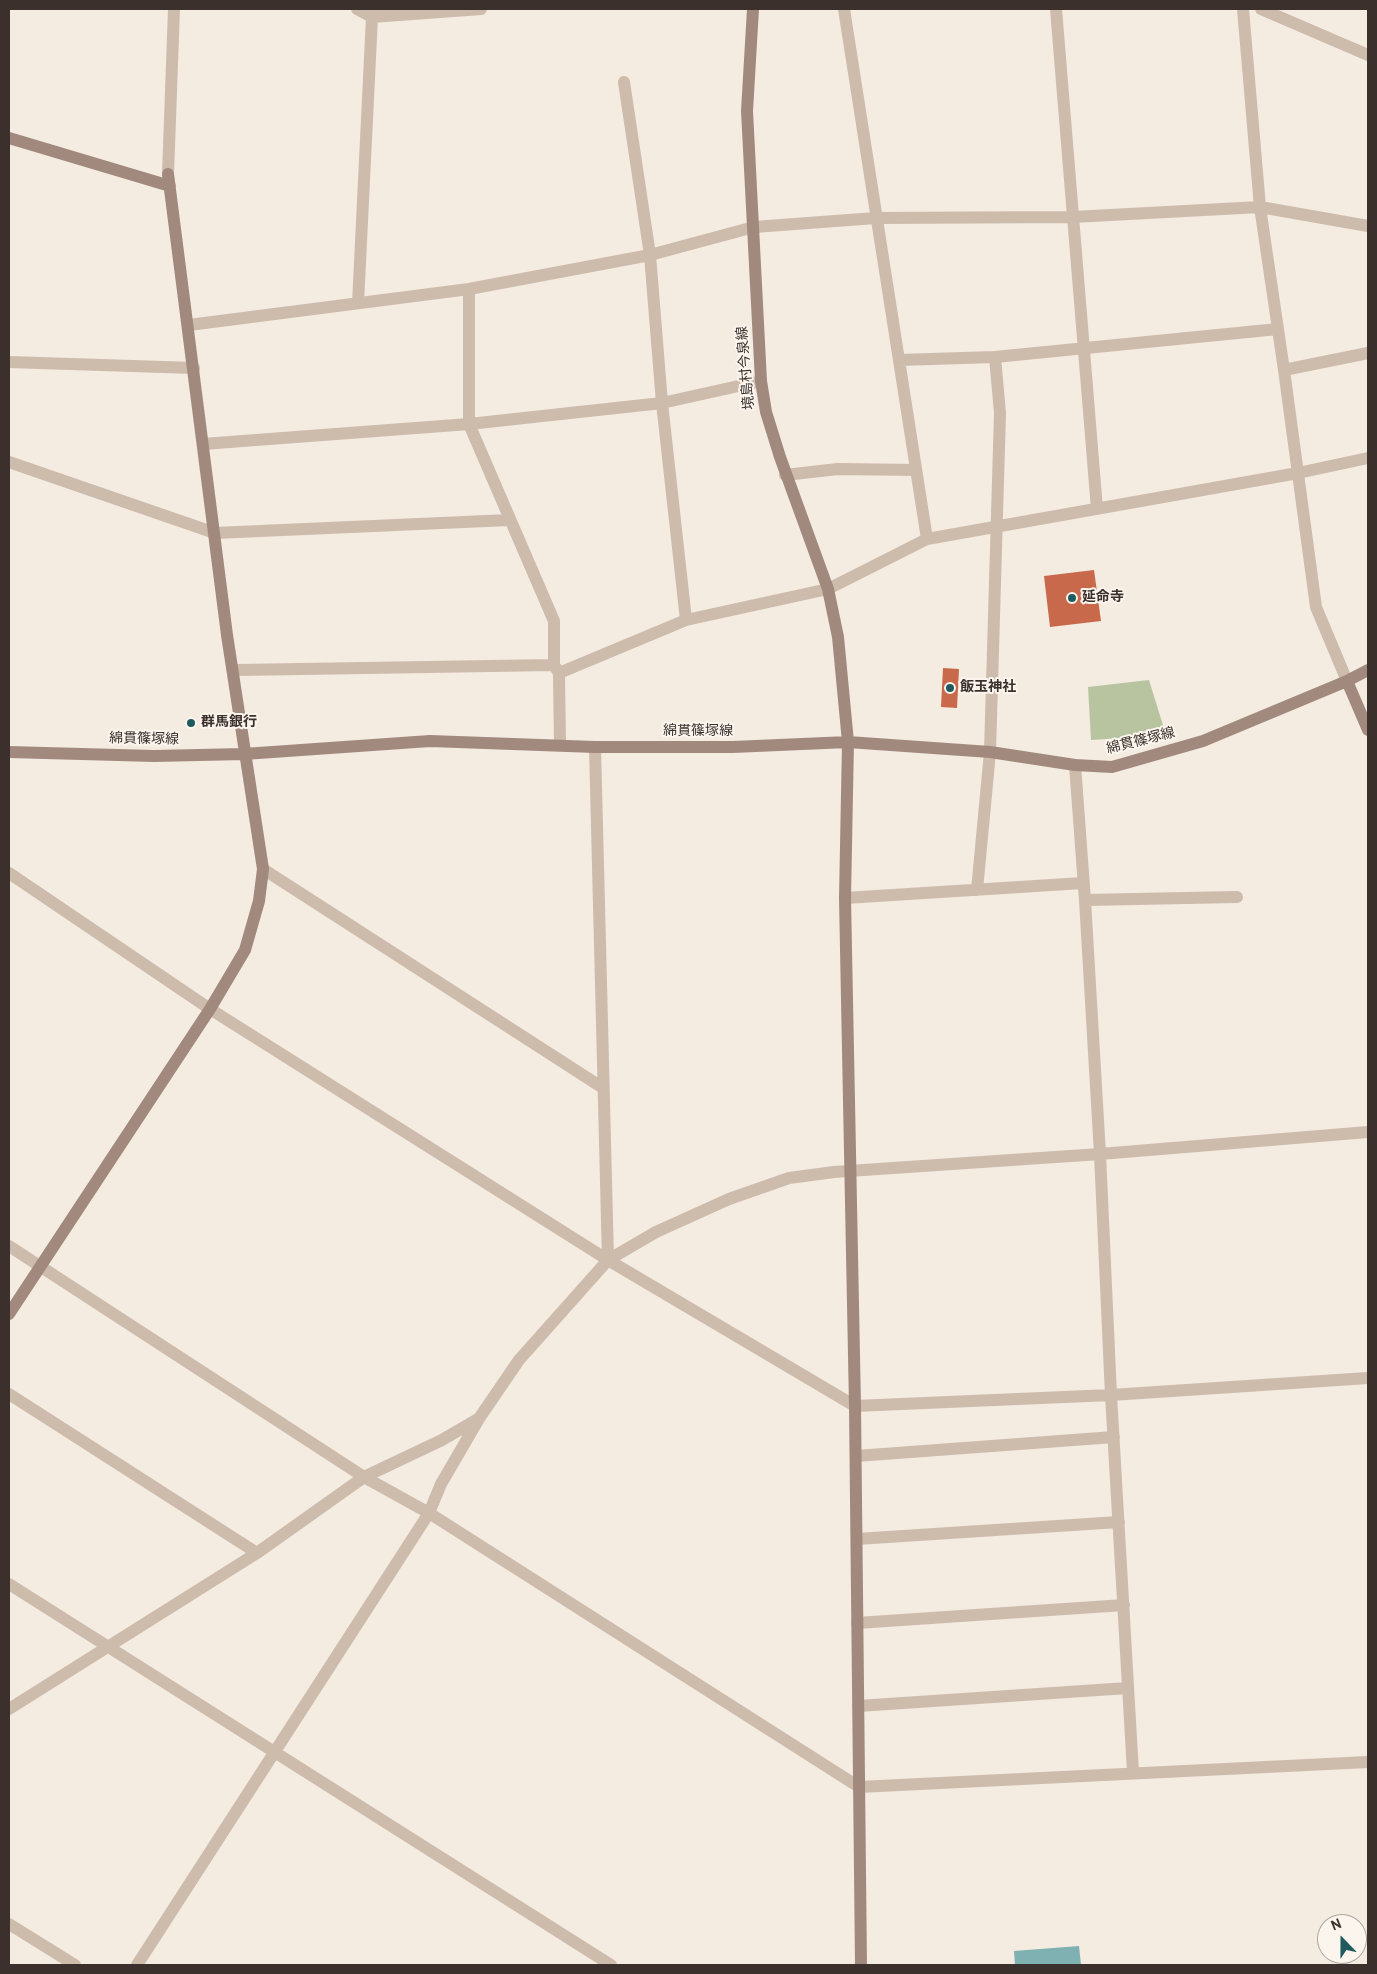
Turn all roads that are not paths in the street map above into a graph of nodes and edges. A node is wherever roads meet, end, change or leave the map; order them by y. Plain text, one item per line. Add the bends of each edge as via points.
1 (174, 9) edge
2 (357, 9) edge
3 (481, 9) edge
4 (752, 9) edge
5 (844, 9) edge
6 (1056, 9) edge
7 (1243, 9) edge
8 (1261, 9) edge
9 (375, 13) edge
10 (1368, 55) edge
11 (624, 82) dead end
12 (9, 138) edge
13 (169, 180) junction
14 (1260, 207) junction
15 (1073, 217) junction
16 (876, 218) junction
17 (1368, 226) edge
18 (754, 228) junction
19 (650, 255) junction
20 (469, 289) junction
21 (358, 303) junction
22 (189, 325) junction
23 (1278, 329) junction
24 (1084, 348) junction
25 (1368, 353) edge
26 (995, 357) junction
27 (899, 360) junction
28 (9, 362) edge
29 (194, 368) junction
30 (1284, 370) junction
31 (760, 381) junction
32 (662, 403) junction
33 (469, 424) junction
34 (203, 444) junction
35 (1368, 458) edge
36 (9, 462) edge
37 (916, 470) junction
38 (1298, 473) junction
39 (786, 475) junction
40 (1098, 508) junction
41 (509, 520) junction
42 (997, 526) junction
43 (215, 532) junction
44 (927, 539) junction
45 (828, 589) junction
46 (686, 620) junction
47 (557, 669) junction
48 (238, 670) dead end
49 (1368, 670) edge
50 (1348, 681) junction
51 (1368, 730) edge
52 (848, 742) junction
53 (560, 745) junction
54 (595, 747) junction
55 (9, 752) edge
56 (990, 752) junction
57 (244, 754) junction
58 (1075, 765) junction
59 (263, 869) junction
60 (9, 873) edge
61 (1083, 883) junction
62 (977, 890) junction
63 (1237, 897) dead end
64 (844, 898) junction
65 (1085, 900) junction
66 (210, 1009) junction
67 (603, 1088) junction
68 (1368, 1132) edge
69 (1100, 1154) junction
70 (852, 1172) junction
71 (9, 1246) edge
72 (608, 1260) junction
73 (40, 1265) junction
74 (9, 1314) edge
75 (1368, 1378) edge
76 (9, 1394) edge
77 (1111, 1395) junction
78 (855, 1406) junction
79 (480, 1417) junction
80 (1114, 1437) junction
81 (856, 1456) junction
82 (364, 1477) junction
83 (428, 1513) junction
84 (1119, 1522) junction
85 (857, 1539) junction
86 (258, 1554) junction
87 (9, 1584) edge
88 (1124, 1604) junction
89 (857, 1623) junction
90 (108, 1646) junction
91 (1128, 1688) junction
92 (858, 1706) junction
93 (9, 1709) edge
94 (276, 1752) junction
95 (1368, 1762) edge
96 (1133, 1772) junction
97 (859, 1786) junction
98 (9, 1924) edge
99 (75, 1965) edge
100 (138, 1965) edge
101 (611, 1965) edge
102 (861, 1965) edge

1 - 13 street
2 - 9 street
3 - 9 street
4 - 18 street, 境島村今泉線 via 747,111
5 - 16 street
6 - 15 street
7 - 14 street
8 - 10 street
9 - 21 street
11 - 19 street
12 - 13 street
13 - 22 street
14 - 15 street
14 - 17 street
14 - 23 street
15 - 16 street
15 - 24 street
16 - 18 street
16 - 27 street
18 - 19 street
18 - 31 street, 境島村今泉線
19 - 20 street
19 - 32 street
20 - 21 street
20 - 33 street
21 - 22 street
22 - 29 street
23 - 24 street
23 - 30 street
24 - 26 street
24 - 40 street
25 - 30 street
26 - 27 street
26 - 42 street via 1000,413
27 - 37 street
28 - 29 street
29 - 34 street
30 - 38 street
31 - 32 street
31 - 39 street, 境島村今泉線
32 - 33 street
32 - 46 street
33 - 34 street
33 - 41 street
34 - 43 street
35 - 38 street
36 - 43 street
37 - 39 street via 838,469
37 - 44 street
38 - 40 street
38 - 50 street via 1316,607
39 - 45 street, 境島村今泉線
40 - 42 street
41 - 43 street
41 - 47 street via 554,621
42 - 44 street
42 - 56 street
43 - 57 street
44 - 45 street
45 - 46 street
45 - 52 street, 境島村今泉線 via 838,637
46 - 47 street
47 - 48 street
47 - 53 street
49 - 50 street, 綿貫篠塚線
50 - 51 street
50 - 58 street, 綿貫篠塚線 via 1203,741 1112,767
52 - 54 street, 綿貫篠塚線 via 733,747
52 - 56 street, 綿貫篠塚線
52 - 64 street, 境島村今泉線
53 - 54 street, 綿貫篠塚線
53 - 57 street, 綿貫篠塚線 via 430,741
54 - 67 street
55 - 57 street, 綿貫篠塚線 via 154,756
56 - 58 street, 綿貫篠塚線
56 - 62 street
57 - 59 street
58 - 61 street
59 - 66 street via 259,901 245,950
59 - 67 street
60 - 66 street
61 - 62 street
61 - 65 street
62 - 64 street
63 - 65 street
64 - 70 street, 境島村今泉線
65 - 69 street
66 - 72 street
66 - 73 street
67 - 72 street
68 - 69 street
69 - 70 street
69 - 77 street
70 - 72 street via 789,1178 729,1199 656,1232
70 - 78 street, 境島村今泉線
71 - 73 street
72 - 78 street
72 - 79 street via 519,1360
73 - 74 street
73 - 82 street
75 - 77 street
76 - 86 street
77 - 78 street
77 - 80 street
78 - 81 street, 境島村今泉線
79 - 82 street via 442,1440
79 - 83 street
80 - 81 street
80 - 84 street
81 - 85 street, 境島村今泉線
82 - 83 street
82 - 86 street
83 - 94 street
83 - 97 street
84 - 85 street
84 - 88 street
85 - 89 street, 境島村今泉線
86 - 90 street
87 - 90 street
88 - 89 street
88 - 91 street
89 - 92 street, 境島村今泉線
90 - 93 street
90 - 94 street
91 - 92 street
91 - 96 street
92 - 97 street, 境島村今泉線
94 - 100 street
94 - 101 street
95 - 96 street
96 - 97 street
97 - 102 street, 境島村今泉線
98 - 99 street

